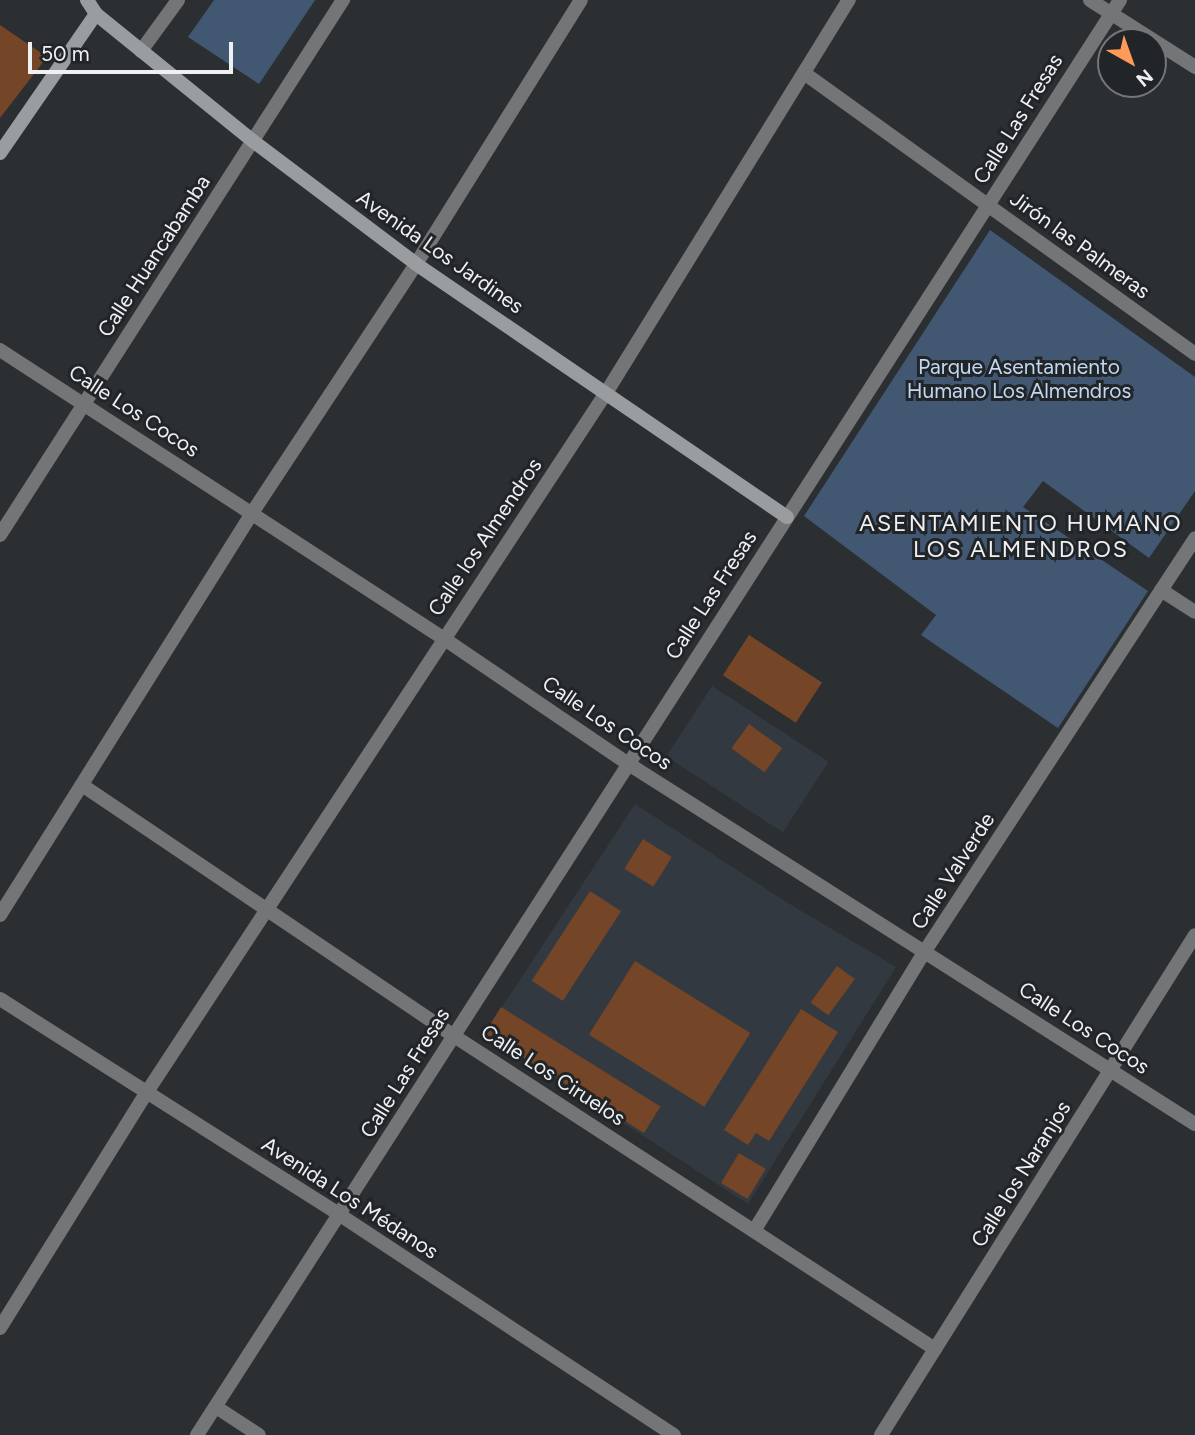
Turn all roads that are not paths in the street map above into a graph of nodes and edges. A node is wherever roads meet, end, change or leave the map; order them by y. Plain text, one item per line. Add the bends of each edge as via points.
1 (87, 0) edge
2 (178, 0) edge
3 (343, 0) edge
4 (581, 0) edge
5 (849, 0) edge
6 (1090, 0) edge
7 (1120, 0) edge
8 (1111, 13) junction
9 (96, 14) junction
10 (141, 51) junction
11 (1195, 67) edge
12 (804, 73) junction
13 (253, 141) junction
14 (0, 153) edge
15 (989, 204) junction
16 (416, 264) junction
17 (0, 350) edge
18 (1195, 354) edge
19 (606, 393) junction
20 (85, 403) junction
21 (252, 513) junction
22 (787, 517) junction
23 (0, 535) edge
24 (1195, 539) edge
25 (1161, 590) junction
26 (1195, 612) edge
27 (443, 638) junction
28 (627, 763) junction
29 (82, 785) junction
30 (267, 907) junction
31 (0, 915) edge
32 (1195, 935) edge
33 (925, 951) junction
34 (0, 999) edge
35 (454, 1035) junction
36 (1111, 1071) junction
37 (147, 1092) junction
38 (1195, 1124) edge
39 (340, 1215) junction
40 (754, 1231) junction
41 (0, 1328) edge
42 (935, 1349) junction
43 (216, 1407) junction
44 (197, 1435) edge
45 (258, 1435) edge
46 (674, 1435) edge
47 (881, 1435) edge

1 - 9 street, Avenida Los Jardines
2 - 10 street
3 - 13 street, Calle Huancabamba
4 - 16 street
5 - 12 street, Calle los Almendros
6 - 8 street
7 - 8 street, Calle Las Fresas
8 - 11 street
8 - 15 street, Calle Las Fresas
9 - 10 street, Avenida Los Jardines
9 - 14 street
10 - 13 street, Avenida Los Jardines
12 - 15 street, Jirón las Palmeras
12 - 19 street, Calle los Almendros
13 - 16 street, Avenida Los Jardines
13 - 20 street, Calle Huancabamba
15 - 18 street, Jirón las Palmeras
15 - 22 street, Calle Las Fresas
16 - 19 street, Avenida Los Jardines
16 - 21 street
17 - 20 street, Calle Los Cocos
19 - 22 street, Avenida Los Jardines
19 - 27 street, Calle los Almendros
20 - 21 street, Calle Los Cocos
20 - 23 street, Calle Huancabamba
21 - 27 street, Calle Los Cocos
21 - 29 street
22 - 28 street, Calle Las Fresas
24 - 25 street, Calle Valverde
25 - 26 street
25 - 33 street, Calle Valverde
27 - 28 street, Calle Los Cocos
27 - 30 street, Calle los Almendros
28 - 33 street, Calle Los Cocos
28 - 35 street, Calle Las Fresas
29 - 30 street, Calle Los Ciruelos
29 - 31 street
30 - 35 street, Calle Los Ciruelos
30 - 37 street, Calle los Almendros
32 - 36 street, Calle los Naranjos
33 - 36 street, Calle Los Cocos
33 - 40 street, Calle Valverde
34 - 37 street, Avenida Los Médanos
35 - 39 street, Calle Las Fresas
35 - 40 street, Calle Los Ciruelos
36 - 38 street, Calle Los Cocos
36 - 42 street, Calle los Naranjos
37 - 39 street, Avenida Los Médanos
37 - 41 street, Calle los Almendros
39 - 43 street, Calle Las Fresas
39 - 46 street, Avenida Los Médanos
40 - 42 street, Calle Los Ciruelos
42 - 47 street, Calle los Naranjos
43 - 44 street, Calle Las Fresas
43 - 45 street

